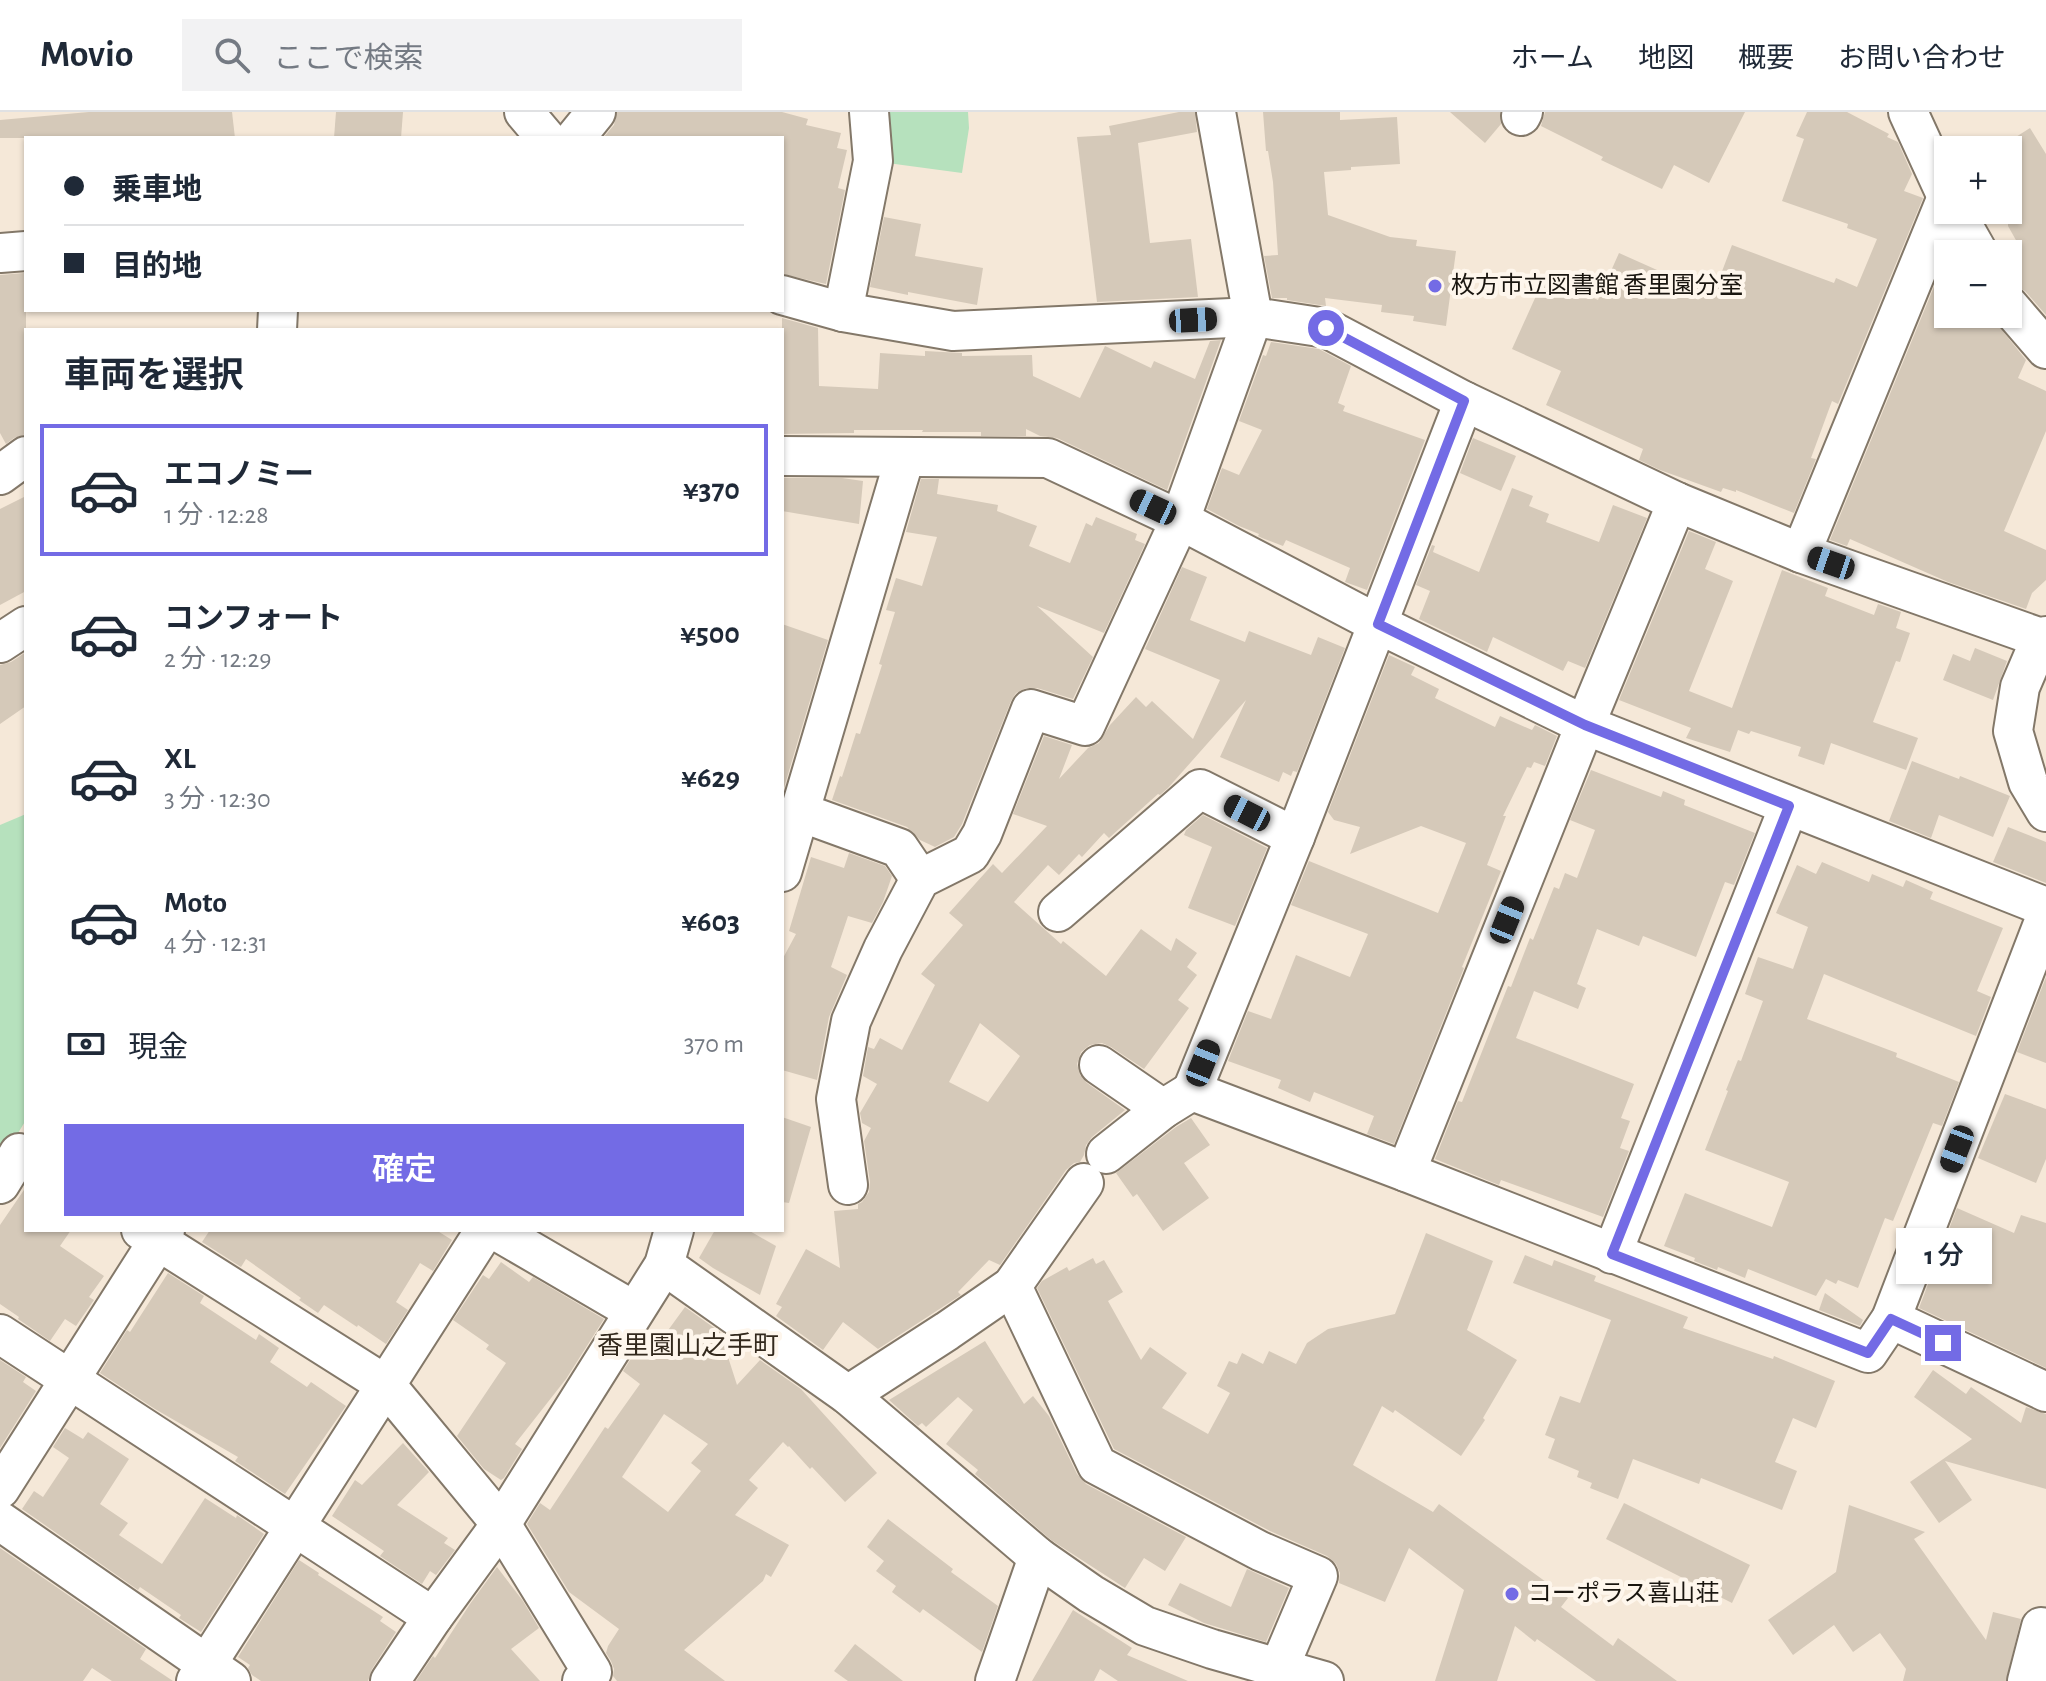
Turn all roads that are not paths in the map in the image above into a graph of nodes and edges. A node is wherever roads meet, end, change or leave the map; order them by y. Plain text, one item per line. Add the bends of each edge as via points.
1 (524, 112) edge
2 (596, 112) edge
3 (869, 112) edge
4 (1216, 112) edge
5 (1908, 112) edge
6 (544, 136) edge
7 (577, 136) edge
8 (1934, 168) edge
9 (1937, 224) edge
10 (24, 251) edge
11 (0, 253) edge
12 (784, 296) edge
13 (843, 312) junction
14 (1253, 317) junction
15 (2022, 321) edge
16 (2046, 349) edge
17 (1464, 401) junction
18 (784, 456) edge
19 (24, 457) edge
20 (905, 457) junction
21 (0, 475) edge
22 (1677, 502) junction
23 (1180, 520) junction
24 (1801, 553) junction
25 (1378, 624) junction
26 (24, 627) edge
27 (2044, 637) edge
28 (0, 643) edge
29 (1585, 725) junction
30 (1789, 806) junction
31 (800, 812) junction
32 (2046, 812) edge
33 (1295, 837) junction
34 (784, 865) edge
35 (920, 879) junction
36 (2046, 907) edge
37 (1058, 912) dead end
38 (2046, 916) edge
39 (1099, 1065) dead end
40 (1177, 1100) junction
41 (24, 1157) edge
42 (1406, 1172) junction
43 (0, 1184) edge
44 (848, 1185) dead end
45 (484, 1232) edge
46 (498, 1232) edge
47 (155, 1234) edge
48 (669, 1248) edge
49 (1612, 1254) junction
50 (1012, 1286) junction
51 (634, 1311) junction
52 (1891, 1319) junction
53 (0, 1334) edge
54 (70, 1379) junction
55 (386, 1385) junction
56 (2046, 1392) edge
57 (848, 1395) junction
58 (0, 1489) edge
59 (0, 1521) edge
60 (501, 1524) junction
61 (295, 1527) junction
62 (1038, 1557) junction
63 (433, 1617) junction
64 (2041, 1627) dead end
65 (1279, 1668) junction
66 (211, 1675) edge
67 (390, 1681) edge
68 (582, 1681) edge
69 (995, 1681) edge
70 (1324, 1681) edge
71 (2027, 1681) edge

1 - 6 street
2 - 7 street
3 - 13 street via 873,161
4 - 14 street
5 - 8 street
9 - 24 street
10 - 11 street
12 - 13 street
13 - 14 street via 953,331
14 - 17 street via 1326,328
14 - 23 street
15 - 16 street
17 - 22 street
17 - 25 street
18 - 20 street
19 - 21 street
20 - 23 street via 1048,458
20 - 31 street
22 - 24 street
22 - 29 street
23 - 25 street
23 - 35 street via 1085,726 1031,709 970,854
24 - 27 street
25 - 29 street
25 - 33 street
26 - 28 street
27 - 32 street via 2020,687 2013,731 2028,782
29 - 30 street
29 - 42 street
30 - 36 street
30 - 49 street
31 - 34 street
31 - 35 street via 899,848
33 - 37 street via 1200,789
33 - 40 street
35 - 44 street via 851,1021 836,1099
38 - 52 street
39 - 40 street
40 - 42 street
40 - 50 street via 1095,1169
41 - 43 street via 19,1153
42 - 49 street
45 - 55 street
46 - 51 street
47 - 54 street
47 - 55 street
48 - 51 street
48 - 57 street
49 - 52 street via 1868,1353
50 - 57 street
50 - 65 street via 1097,1465 1318,1576
51 - 60 street
52 - 56 street
53 - 54 street
54 - 58 street
54 - 61 street
55 - 60 street
55 - 61 street
57 - 62 street
59 - 66 street
60 - 63 street
60 - 68 street via 592,1672
61 - 63 street
61 - 66 street
62 - 65 street via 1145,1626
62 - 69 street
63 - 67 street
64 - 71 street
65 - 70 street

